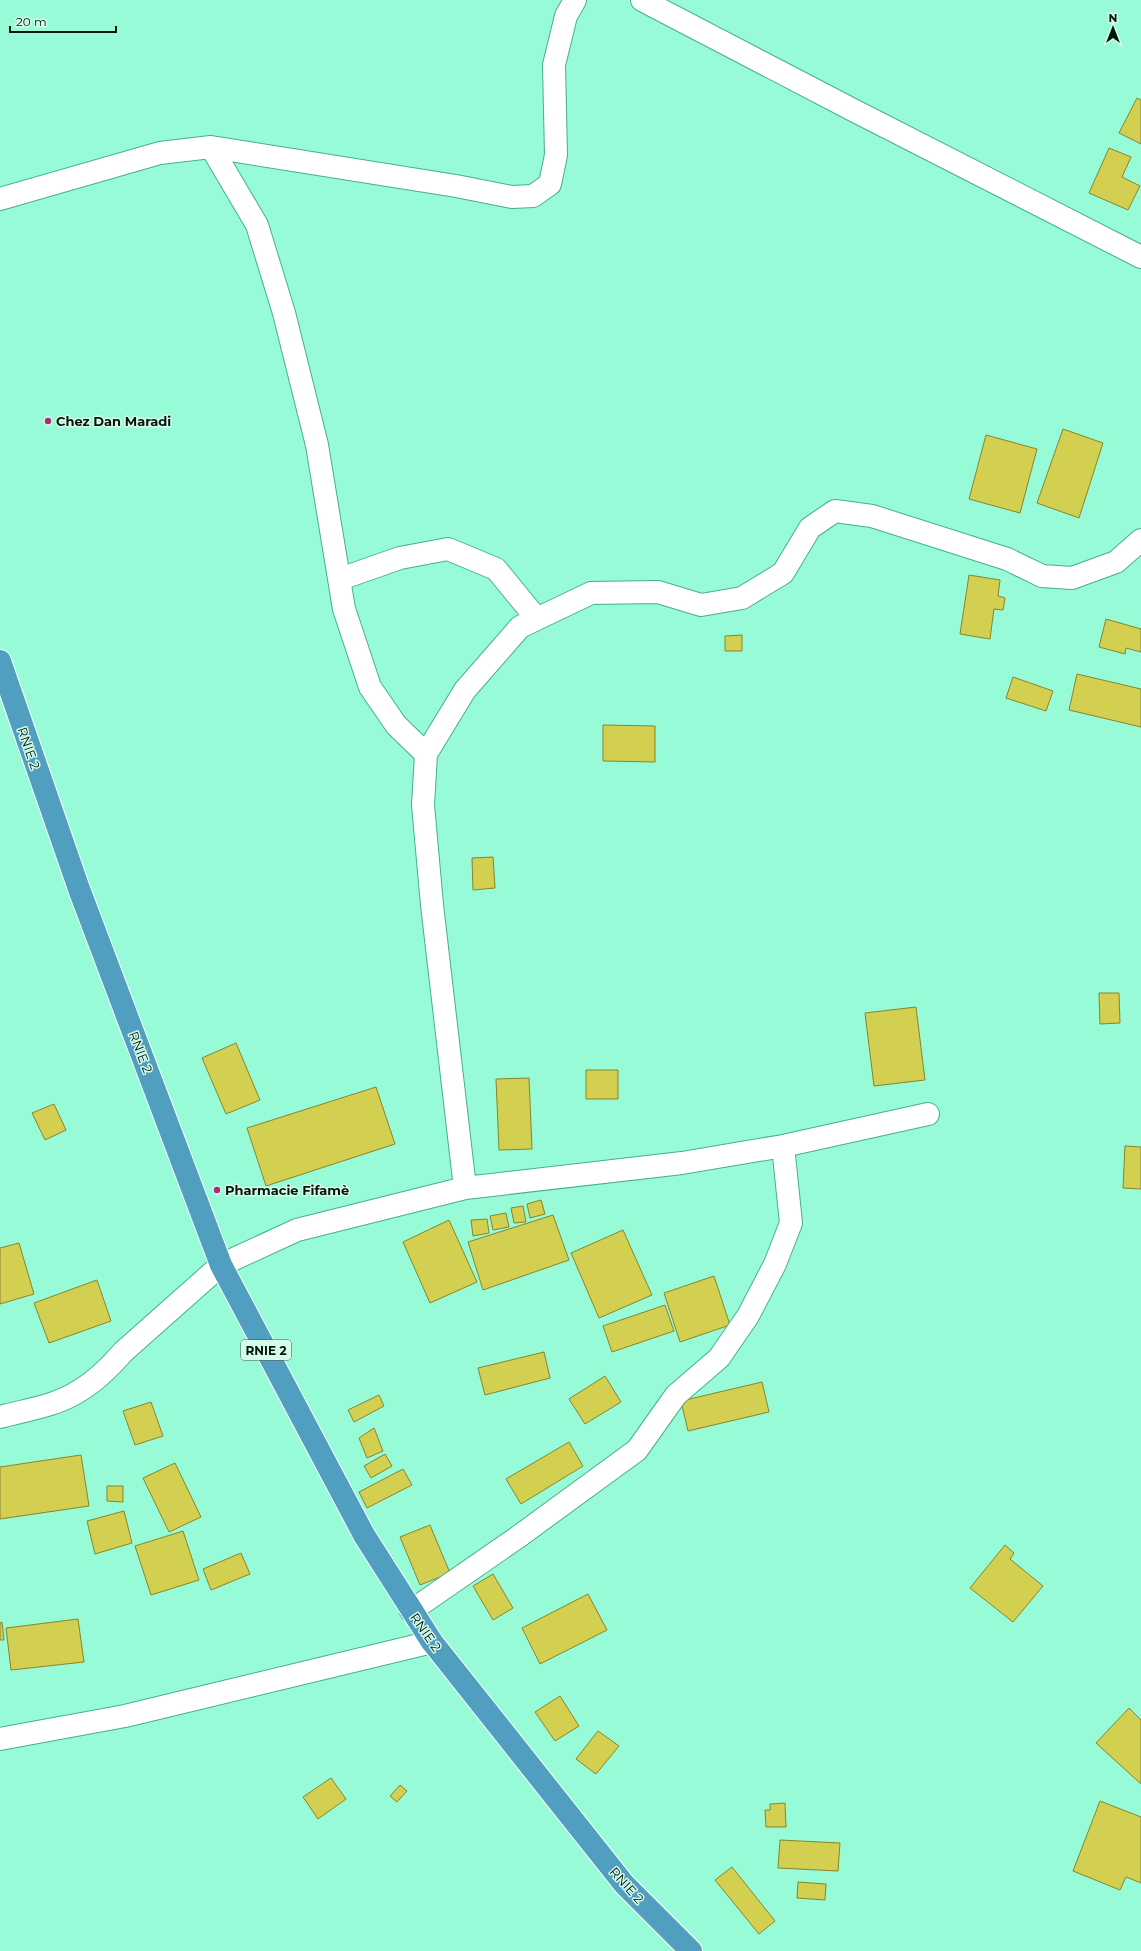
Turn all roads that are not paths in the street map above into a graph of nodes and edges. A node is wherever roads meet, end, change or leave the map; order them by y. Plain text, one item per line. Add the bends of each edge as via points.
1 (574, 0) edge
2 (642, 0) edge
3 (211, 147) junction
4 (0, 199) edge
5 (1141, 257) edge
6 (1141, 540) edge
7 (340, 579) junction
8 (537, 619) junction
9 (0, 661) edge
10 (4, 688) edge
11 (426, 754) junction
12 (928, 1114) dead end
13 (783, 1146) junction
14 (464, 1188) junction
15 (221, 1265) junction
16 (0, 1417) edge
17 (411, 1611) junction
18 (432, 1642) junction
19 (0, 1739) edge
20 (691, 1951) edge

1 - 3 street via 566,16 554,66 556,155 550,184 533,196 512,197
2 - 5 street
3 - 4 street via 160,153
3 - 7 street via 257,225 284,313 317,445
6 - 8 street via 1116,562 1072,578 1042,576 1007,559 872,516 835,511 810,528 783,573 742,598 701,605 658,592 590,594
7 - 8 street via 400,558 448,549 496,569
7 - 11 street via 344,609 370,687 396,725
8 - 11 street via 520,627 464,690
9 - 10 highway, RNIE 2 / RNIE 2
10 - 15 highway, RNIE 2 / RNIE 2
11 - 14 street via 423,805
12 - 13 street
13 - 14 street via 682,1163
13 - 17 street via 791,1223 775,1264 748,1316 719,1358 676,1395 637,1450
14 - 15 street via 297,1230
15 - 16 street via 109,1368 78,1392 40,1408
15 - 17 highway, RNIE 2 / RNIE 2 via 364,1535
17 - 18 highway, RNIE 2 / RNIE 2
18 - 19 street via 125,1716
18 - 20 highway, RNIE 2 / RNIE 2 via 624,1884

